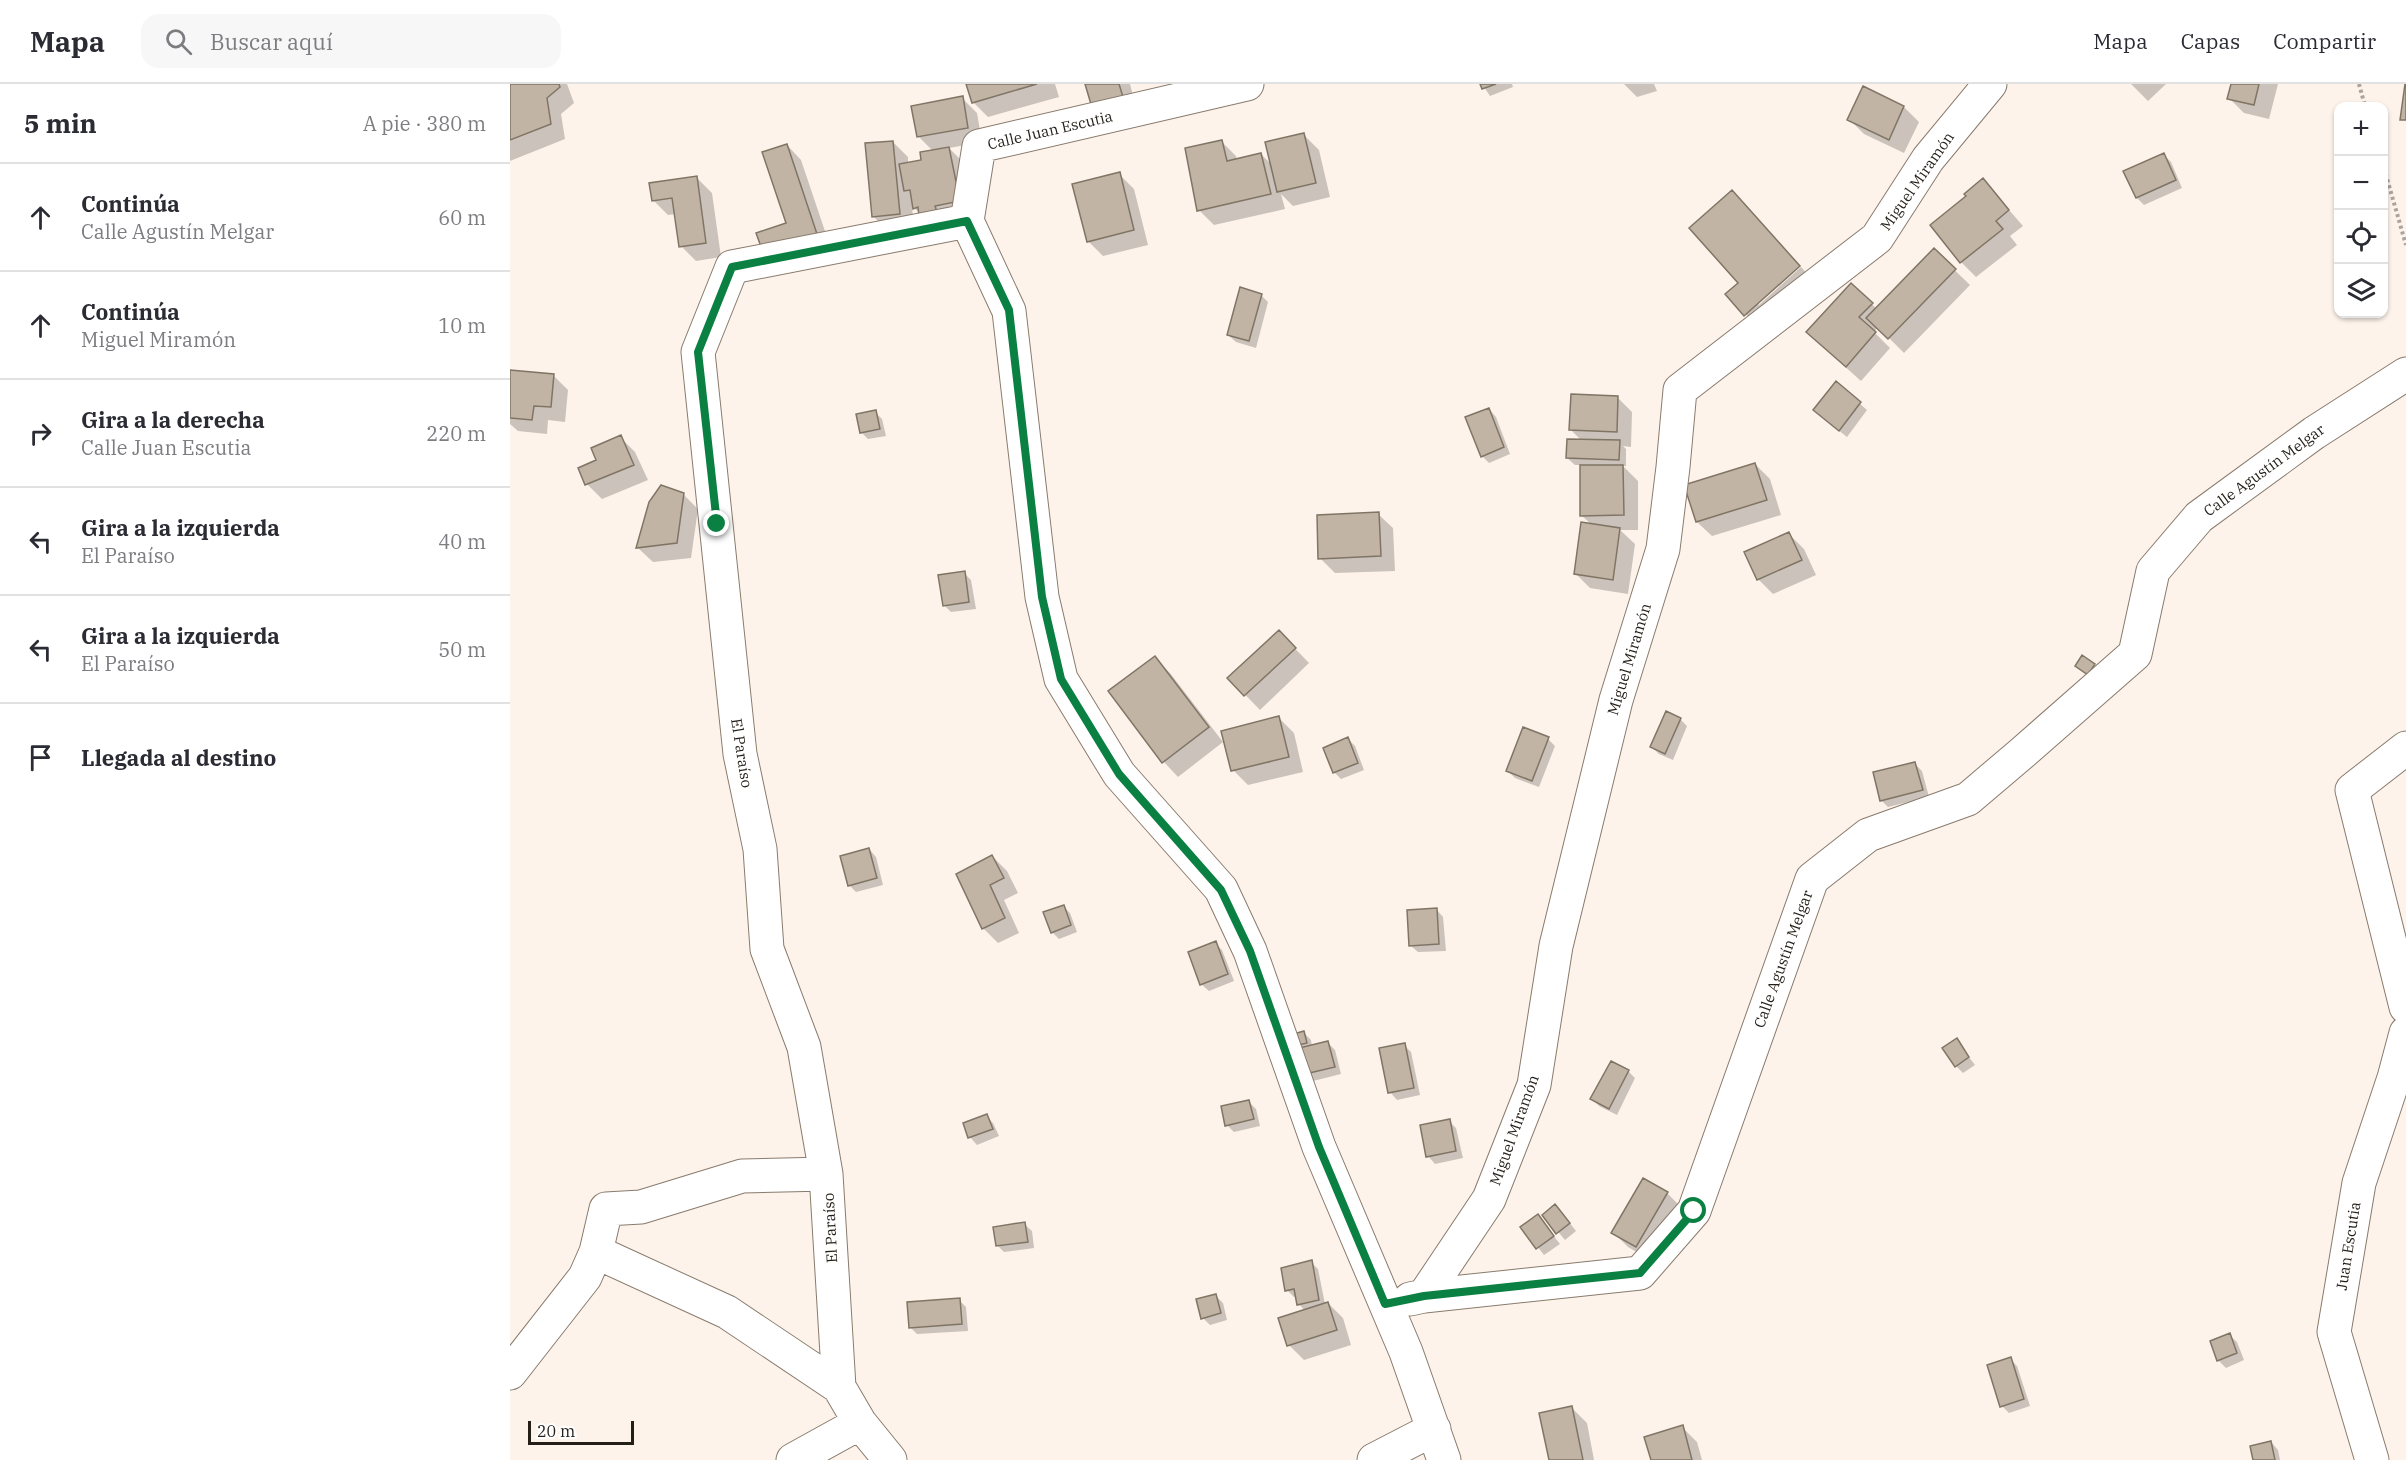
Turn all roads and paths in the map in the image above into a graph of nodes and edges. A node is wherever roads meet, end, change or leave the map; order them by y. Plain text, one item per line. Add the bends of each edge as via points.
1 (1247, 84) edge
2 (1990, 84) edge
3 (2359, 84) edge
4 (2364, 102) edge
5 (2388, 182) edge
6 (967, 221) junction
7 (2406, 245) edge
8 (2406, 374) edge
9 (2406, 748) edge
10 (2406, 1006) edge
11 (2406, 1033) edge
12 (826, 1174) junction
13 (596, 1252) junction
14 (1424, 1296) junction
15 (1385, 1304) junction
16 (510, 1373) edge
17 (839, 1387) junction
18 (860, 1423) junction
19 (1434, 1429) junction
20 (794, 1460) edge
21 (890, 1460) edge
22 (1374, 1460) edge
23 (1444, 1460) edge
24 (2372, 1460) edge

1 - 6 street, Calle Juan Escutia via 979,146
2 - 14 street, Miguel Miramón via 1928,159 1877,238 1680,390 1663,549 1616,700 1556,946 1534,1085 1489,1199
3 - 4 path
5 - 7 path
6 - 12 street, El Paraíso via 732,267 698,352 740,754 760,849 767,950 804,1047
6 - 15 street via 1009,310 1042,597 1061,679 1119,774 1221,890 1250,951 1319,1147
8 - 14 street, Calle Agustín Melgar via 2314,433 2199,517 2153,571 2135,654 2021,754 1968,799 1868,835 1812,879 1694,1211 1640,1273
9 - 10 street via 2352,790
11 - 24 street, Juan Escutia via 2359,1183 2334,1332
12 - 13 street via 742,1176 641,1207 606,1209
12 - 17 street, El Paraíso
13 - 16 street via 585,1277
13 - 17 street via 727,1312
14 - 15 street
15 - 19 street
17 - 18 street, El Paraíso
18 - 20 street
18 - 21 street, El Paraíso
19 - 22 street
19 - 23 street

